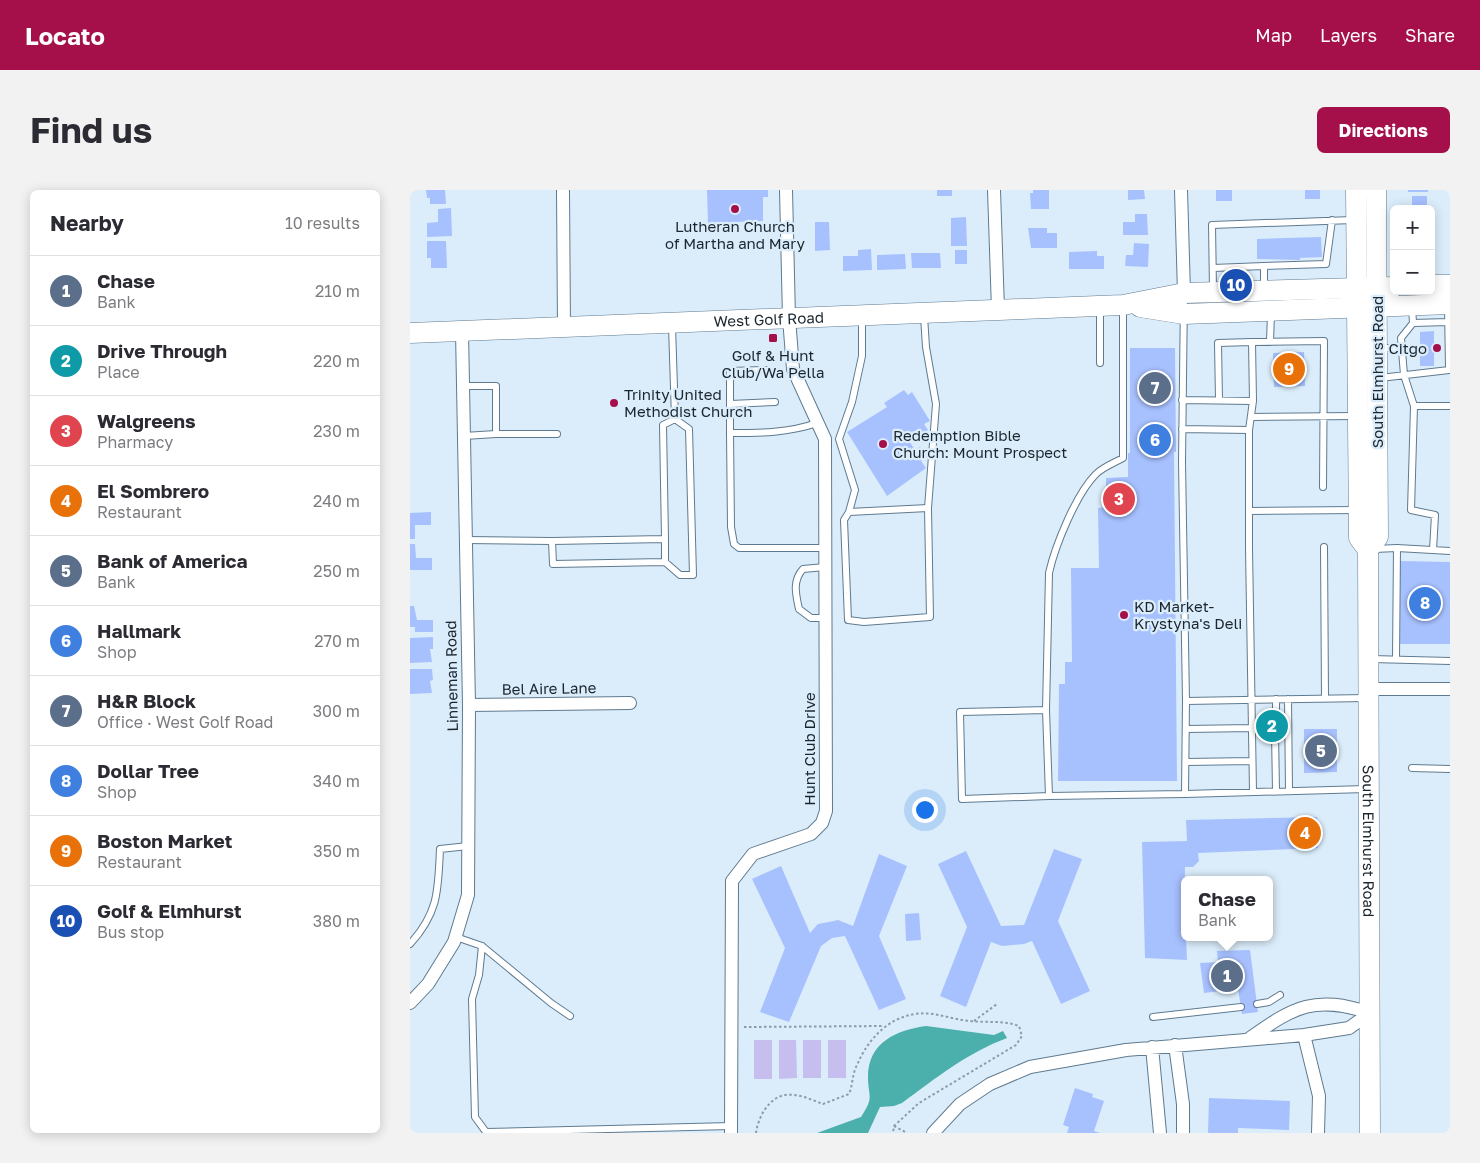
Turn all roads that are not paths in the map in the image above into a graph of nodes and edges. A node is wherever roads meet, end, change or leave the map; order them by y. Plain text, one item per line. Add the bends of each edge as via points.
1 (563, 190) edge
2 (786, 190) edge
3 (994, 190) edge
4 (1181, 190) edge
5 (1356, 190) edge
6 (1376, 190) edge
7 (1332, 220) junction
8 (1356, 220) junction
9 (1264, 266) junction
10 (1212, 268) junction
11 (1435, 290) edge
12 (1264, 291) junction
13 (1212, 292) junction
14 (1184, 293) junction
15 (1372, 295) edge
16 (1449, 304) edge
17 (1124, 305) junction
18 (1100, 306) junction
19 (998, 310) junction
20 (1271, 311) junction
21 (924, 313) junction
22 (1184, 314) junction
23 (1412, 314) junction
24 (862, 315) junction
25 (789, 318) junction
26 (672, 323) junction
27 (564, 328) junction
28 (462, 331) junction
29 (410, 333) edge
30 (1252, 342) junction
31 (1270, 342) junction
32 (1376, 348) junction
33 (1402, 348) junction
34 (1100, 363) dead end
35 (767, 370) dead end
36 (1404, 375) junction
37 (1377, 378) junction
38 (463, 386) junction
39 (1182, 400) junction
40 (1218, 400) junction
41 (1253, 401) junction
42 (775, 402) dead end
43 (730, 404) junction
44 (1414, 406) junction
45 (1450, 406) edge
46 (1358, 416) junction
47 (1252, 417) junction
48 (1323, 417) junction
49 (675, 420) junction
50 (818, 423) junction
51 (1182, 429) junction
52 (1249, 430) junction
53 (730, 433) junction
54 (496, 434) junction
55 (556, 434) dead end
56 (464, 436) junction
57 (1323, 487) dead end
58 (928, 508) junction
59 (1358, 510) junction
60 (1249, 511) junction
61 (849, 512) junction
62 (665, 539) junction
63 (466, 540) junction
64 (552, 541) junction
65 (1324, 547) dead end
66 (825, 548) junction
67 (1397, 548) junction
68 (1368, 550) junction
69 (1433, 550) junction
70 (1450, 551) edge
71 (665, 562) junction
72 (825, 567) junction
73 (825, 618) junction
74 (1396, 658) junction
75 (1368, 659) junction
76 (1450, 661) edge
77 (1450, 689) edge
78 (1368, 693) junction
79 (1325, 698) junction
80 (1276, 699) junction
81 (1288, 699) junction
82 (1251, 700) junction
83 (1186, 701) junction
84 (630, 703) dead end
85 (468, 706) junction
86 (1046, 710) junction
87 (1276, 720) dead end
88 (1252, 728) junction
89 (1186, 729) junction
90 (1275, 732) dead end
91 (1252, 761) junction
92 (1186, 762) junction
93 (1412, 768) dead end
94 (1450, 769) edge
95 (1368, 789) junction
96 (1276, 791) junction
97 (1289, 791) junction
98 (1253, 792) junction
99 (1185, 794) junction
100 (1049, 796) junction
101 (468, 846) junction
102 (456, 937) junction
103 (410, 944) edge
104 (482, 946) junction
105 (1280, 995) dead end
106 (410, 1003) edge
107 (1257, 1004) dead end
108 (1241, 1007) dead end
109 (1370, 1013) junction
110 (570, 1016) dead end
111 (1153, 1017) dead end
112 (1304, 1034) junction
113 (1250, 1038) junction
114 (1175, 1045) junction
115 (1152, 1047) junction
116 (731, 1130) edge
117 (933, 1133) edge
118 (1160, 1133) edge
119 (1183, 1133) edge
120 (1318, 1133) edge
121 (1370, 1133) edge

1 - 27 street
2 - 25 street, Hunt Club Drive
3 - 19 street
4 - 14 street
5 - 8 main road, South Elmhurst Road
6 - 15 main road, South Elmhurst Road
7 - 8 lane
7 - 9 lane via 1326,264
7 - 10 lane via 1212,225
8 - 15 main road, South Elmhurst Road
9 - 10 lane
9 - 12 lane
10 - 13 lane
11 - 16 main road
12 - 13 main road, West Golf Road
12 - 15 main road, West Golf Road
13 - 14 main road, West Golf Road
14 - 17 main road, West Golf Road
14 - 22 lane
15 - 20 main road, West Golf Road
15 - 23 main road, West Golf Road
15 - 32 main road, South Elmhurst Road
15 - 46 main road, South Elmhurst Road
16 - 23 main road, West Golf Road
16 - 36 lane via 1449,370
17 - 18 main road, West Golf Road
17 - 22 main road, West Golf Road
17 - 86 lane via 1123,458 1096,474 1078,501 1052,560
18 - 19 main road, West Golf Road
18 - 34 lane
19 - 21 main road, West Golf Road
20 - 22 main road, West Golf Road
20 - 31 lane
21 - 24 main road, West Golf Road
21 - 58 lane via 936,404
22 - 39 lane
23 - 33 lane via 1402,338
24 - 25 main road, West Golf Road
24 - 61 lane via 862,356 852,402 839,439 855,490
25 - 26 main road, West Golf Road
25 - 50 street, Hunt Club Drive via 793,369
26 - 27 main road, West Golf Road
26 - 49 lane
27 - 28 main road, West Golf Road
28 - 29 main road, West Golf Road
28 - 38 street, Linneman Road
30 - 31 lane
30 - 40 lane via 1218,343
30 - 41 lane
31 - 48 lane via 1324,341
32 - 33 lane
32 - 37 main road, South Elmhurst Road
33 - 36 lane
35 - 43 lane via 730,371
36 - 37 lane
36 - 44 lane
37 - 68 main road, South Elmhurst Road via 1378,537
38 - 54 lane via 496,386
38 - 56 street, Linneman Road
39 - 40 lane
39 - 51 lane
40 - 41 lane
41 - 47 lane
42 - 43 lane
43 - 53 lane
44 - 45 lane
44 - 69 lane via 1411,510 1436,515
46 - 48 lane
46 - 59 main road, South Elmhurst Road
47 - 48 lane
47 - 52 lane
48 - 57 lane
49 - 62 lane via 663,425
49 - 71 lane via 689,429 693,575 680,575
50 - 53 lane via 777,434
50 - 66 street, Hunt Club Drive via 825,439
51 - 52 lane
51 - 83 lane
52 - 60 lane
53 - 66 lane via 734,544 739,548
54 - 55 lane
54 - 56 lane
56 - 63 street, Linneman Road
58 - 61 lane
58 - 61 lane via 930,617 864,622 848,620 844,520
59 - 60 lane
59 - 68 main road, South Elmhurst Road via 1359,538
60 - 82 lane
62 - 64 lane
62 - 71 lane
63 - 64 lane
63 - 85 street, Linneman Road
64 - 71 lane via 553,564
65 - 79 lane
66 - 72 street, Hunt Club Drive
67 - 68 lane
67 - 69 lane
67 - 74 lane
68 - 75 main road, South Elmhurst Road
69 - 70 lane
72 - 73 street, Hunt Club Drive
72 - 73 lane via 803,570 798,574 795,588 799,609 811,618
73 - 116 street, Hunt Club Drive via 826,811 822,823 811,834 753,854 732,881
74 - 75 lane
74 - 76 lane
75 - 78 main road, South Elmhurst Road
77 - 78 street
78 - 79 lane
78 - 95 main road, South Elmhurst Road
79 - 81 lane
80 - 81 lane
80 - 82 lane
80 - 87 lane
81 - 97 lane
82 - 83 lane
82 - 88 lane
83 - 89 lane
84 - 85 street, Bel Aire Lane
85 - 101 street, Linneman Road
86 - 100 lane
86 - 100 lane via 960,712 962,799
88 - 89 lane
88 - 91 lane
89 - 92 lane
90 - 96 lane
91 - 92 lane
91 - 98 lane
92 - 99 lane
93 - 94 lane
95 - 97 lane
95 - 109 main road, South Elmhurst Road
96 - 97 lane
96 - 98 lane
98 - 99 lane
99 - 100 lane
101 - 102 street, Linneman Road via 468,895
101 - 103 lane via 440,849 439,883 434,904 426,926
102 - 104 lane
102 - 106 street, Linneman Road via 442,965
104 - 110 lane
104 - 116 lane via 472,999 475,1117 486,1132
105 - 107 lane via 1270,1002
108 - 111 lane
109 - 112 street via 1349,1028
109 - 113 street via 1334,1003 1299,1007
109 - 121 main road, South Elmhurst Road
112 - 113 street
112 - 120 street via 1319,1096
113 - 114 street
114 - 115 street
114 - 119 street via 1183,1104
115 - 117 street via 1030,1067 990,1084 960,1104
115 - 118 street

